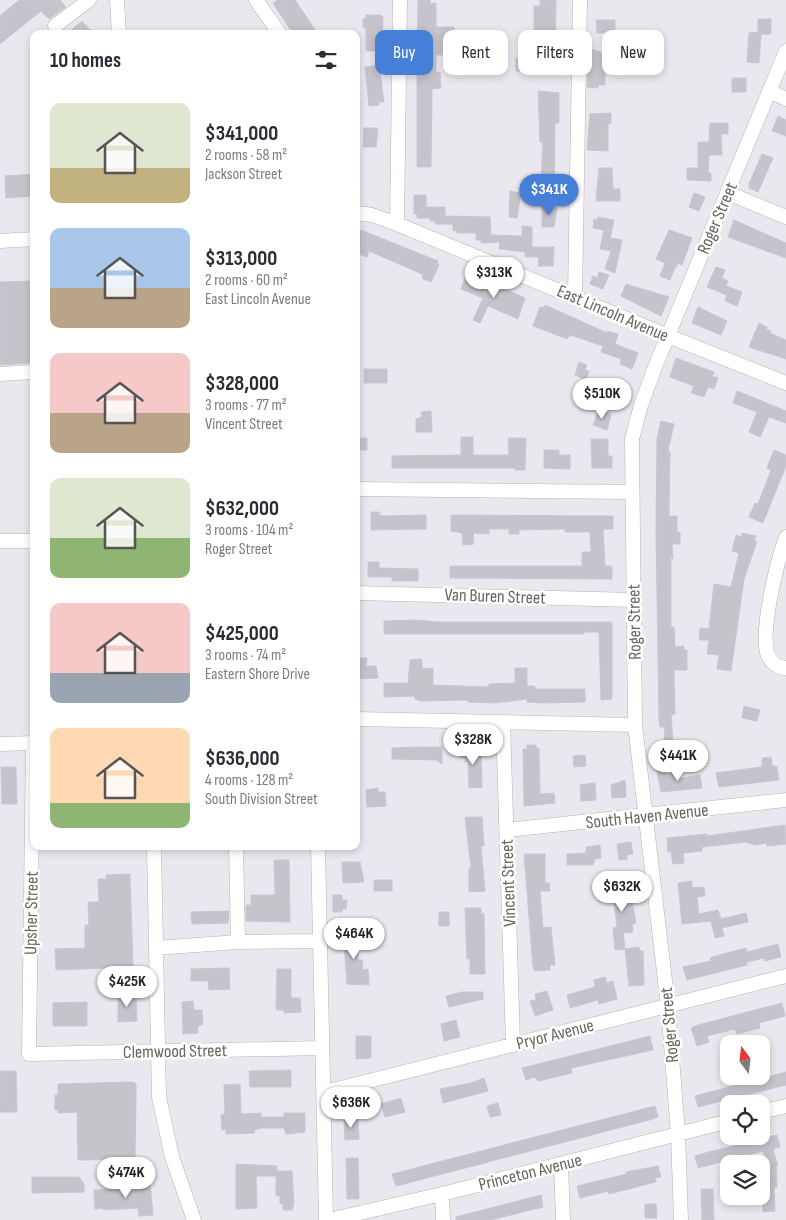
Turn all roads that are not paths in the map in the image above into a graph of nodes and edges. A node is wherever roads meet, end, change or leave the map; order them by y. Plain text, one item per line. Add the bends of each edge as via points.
1 (89, 0) edge
2 (117, 0) edge
3 (256, 0) edge
4 (400, 0) edge
5 (580, 0) edge
6 (55, 26) dead end
7 (119, 30) edge
8 (277, 30) edge
9 (786, 50) edge
10 (769, 91) junction
11 (786, 99) edge
12 (728, 193) junction
13 (360, 214) edge
14 (786, 217) edge
15 (397, 224) junction
16 (30, 239) edge
17 (0, 241) edge
18 (575, 296) junction
19 (668, 336) junction
20 (30, 372) edge
21 (0, 374) edge
22 (786, 383) edge
23 (360, 489) edge
24 (632, 492) junction
25 (786, 537) edge
26 (30, 541) edge
27 (0, 542) edge
28 (360, 593) edge
29 (634, 600) junction
30 (786, 668) edge
31 (360, 718) edge
32 (503, 722) junction
33 (635, 725) junction
34 (30, 743) edge
35 (0, 744) edge
36 (786, 800) edge
37 (646, 817) junction
38 (507, 830) junction
39 (32, 850) edge
40 (154, 850) edge
41 (236, 850) edge
42 (318, 850) edge
43 (319, 940) junction
44 (238, 942) junction
45 (156, 948) junction
46 (786, 976) edge
47 (668, 1006) junction
48 (513, 1044) junction
49 (321, 1048) junction
50 (156, 1051) junction
51 (29, 1054) joint
52 (325, 1092) junction
53 (786, 1106) edge
54 (770, 1110) edge
55 (720, 1123) edge
56 (678, 1134) junction
57 (561, 1164) junction
58 (442, 1194) junction
59 (194, 1220) edge
60 (328, 1220) edge
61 (443, 1220) edge
62 (563, 1220) edge
63 (681, 1220) edge

1 - 6 street
2 - 7 street
3 - 8 street
4 - 15 street
5 - 18 street
9 - 10 street, Roger Street
10 - 11 street
10 - 12 street, Roger Street
12 - 14 street
12 - 19 street, Roger Street
13 - 15 street, East Lincoln Avenue
15 - 18 street, East Lincoln Avenue
16 - 17 street
18 - 19 street, East Lincoln Avenue
19 - 22 street, East Lincoln Avenue
19 - 24 street, Roger Street via 641,405 632,439
20 - 21 street
23 - 24 street
24 - 29 street, Roger Street
25 - 30 street via 778,559 767,626 767,652 773,663
26 - 27 street
28 - 29 street, Van Buren Street
29 - 33 street, Roger Street
31 - 32 street
32 - 33 street
32 - 38 street, Vincent Street
33 - 37 street, Roger Street
34 - 35 street
36 - 37 street, South Haven Avenue
37 - 38 street, South Haven Avenue
37 - 47 street, Roger Street
38 - 48 street, Vincent Street
39 - 51 street, Upsher Street
40 - 45 street
41 - 44 street
42 - 43 street
43 - 44 street
43 - 49 street
44 - 45 street
45 - 50 street
46 - 47 street, Pryor Avenue
47 - 48 street, Pryor Avenue
47 - 56 street, Roger Street
48 - 52 street, Pryor Avenue
49 - 50 street, Clemwood Street
49 - 52 street
50 - 51 street, Clemwood Street
50 - 59 street via 164,1128
52 - 60 street
53 - 54 street
55 - 56 street, Princeton Avenue
56 - 57 street, Princeton Avenue
56 - 63 street, Roger Street
57 - 58 street, Princeton Avenue
57 - 62 street
58 - 60 street, Princeton Avenue
58 - 61 street

